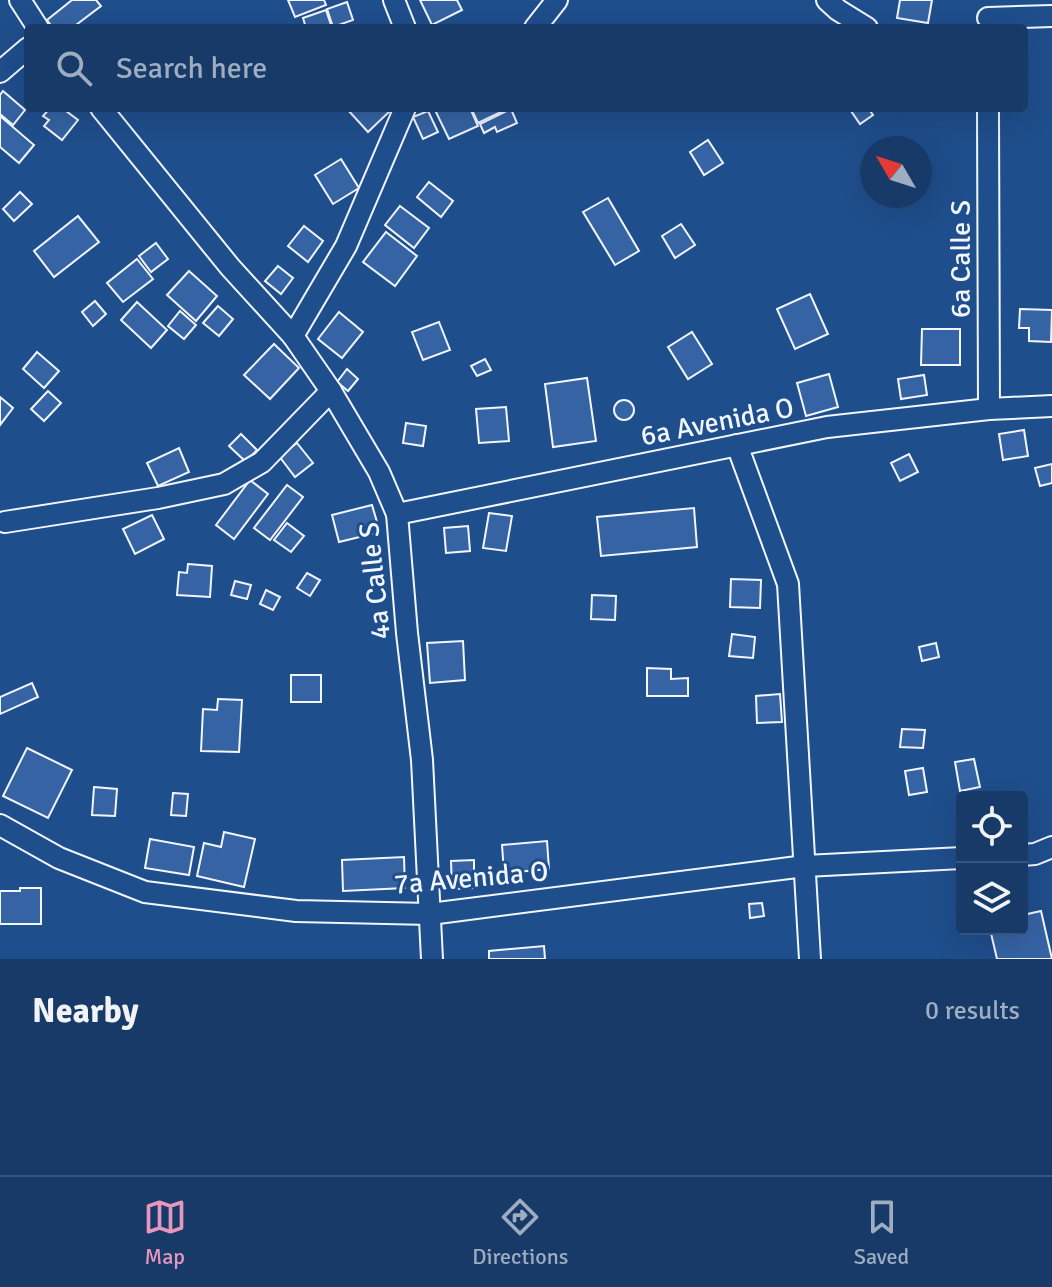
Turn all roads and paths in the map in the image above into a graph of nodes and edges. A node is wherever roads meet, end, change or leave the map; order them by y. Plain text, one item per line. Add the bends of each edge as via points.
1 (20, 0) edge
2 (394, 0) edge
3 (557, 0) edge
4 (827, 0) edge
5 (988, 15) edge
6 (1052, 16) edge
7 (35, 24) edge
8 (403, 24) edge
9 (538, 24) edge
10 (861, 24) edge
11 (24, 51) edge
12 (0, 72) edge
13 (104, 112) edge
14 (403, 112) edge
15 (988, 112) edge
16 (293, 336) junction
17 (331, 391) junction
18 (1052, 406) edge
19 (989, 409) junction
20 (737, 445) junction
21 (397, 514) junction
22 (5, 522) dead end
23 (0, 825) edge
24 (1052, 847) edge
25 (1028, 855) edge
26 (956, 858) edge
27 (805, 866) junction
28 (430, 914) junction
29 (432, 959) edge
30 (810, 959) edge

1 - 7 street
2 - 8 street
3 - 9 street
4 - 10 street
5 - 6 street
11 - 12 street
13 - 16 street, 4a Calle S
14 - 16 street via 346,246
15 - 19 street, 6a Calle S
16 - 17 street, 4a Calle S
17 - 21 street, 4a Calle S
17 - 22 street via 262,462 224,484
18 - 19 street, 6a Avenida O
19 - 20 street, 6a Avenida O via 827,427
20 - 21 street, 6a Avenida O
20 - 27 street via 788,584
21 - 28 street, 4a Calle S via 422,760
23 - 28 street, 7a Avenida O via 59,858 145,892 296,911
24 - 25 street
26 - 27 street, 7a Avenida O
27 - 28 street, 7a Avenida O
27 - 30 street
28 - 29 street, 4a Calle S

